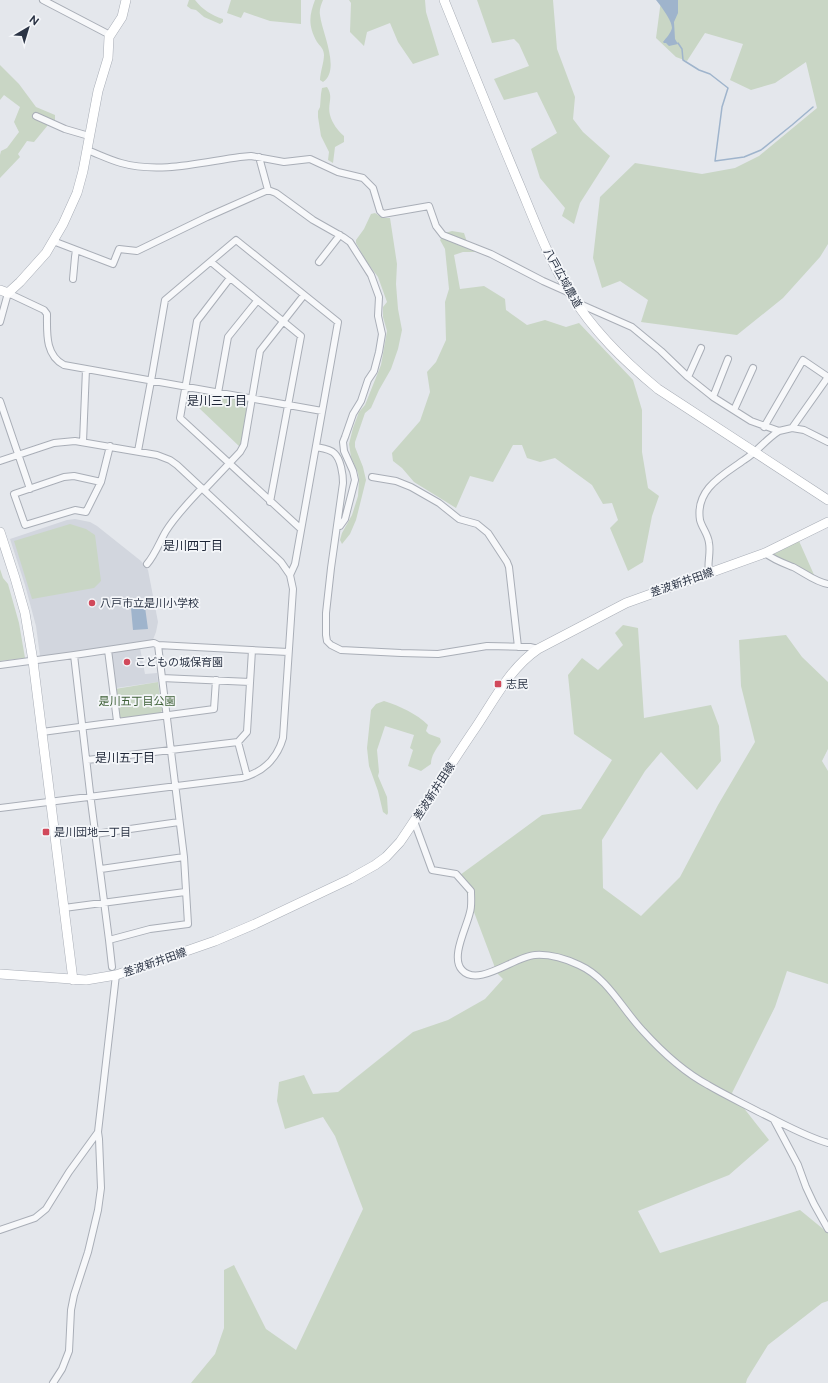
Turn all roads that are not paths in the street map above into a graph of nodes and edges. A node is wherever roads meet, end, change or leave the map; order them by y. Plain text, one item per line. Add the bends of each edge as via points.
1 (43, 0) edge
2 (126, 0) edge
3 (444, 0) edge
4 (110, 35) junction
5 (36, 116) dead end
6 (89, 136) junction
7 (87, 150) junction
8 (259, 157) junction
9 (268, 190) junction
10 (340, 235) junction
11 (53, 241) junction
12 (76, 250) junction
13 (211, 262) junction
14 (319, 262) dead end
15 (230, 278) junction
16 (73, 279) dead end
17 (4, 291) edge
18 (570, 293) junction
19 (304, 295) junction
20 (257, 301) junction
21 (578, 304) junction
22 (284, 321) junction
23 (0, 322) edge
24 (701, 348) dead end
25 (728, 359) dead end
26 (753, 368) dead end
27 (86, 369) junction
28 (688, 377) junction
29 (828, 377) edge
30 (151, 381) junction
31 (185, 387) junction
32 (218, 393) junction
33 (713, 396) junction
34 (252, 399) junction
35 (0, 401) edge
36 (289, 405) junction
37 (734, 410) junction
38 (322, 411) junction
39 (764, 427) junction
40 (792, 428) junction
41 (779, 431) junction
42 (83, 442) junction
43 (828, 442) edge
44 (110, 446) junction
45 (316, 447) junction
46 (138, 451) junction
47 (754, 452) junction
48 (18, 455) junction
49 (0, 461) edge
50 (230, 464) junction
51 (372, 477) dead end
52 (101, 482) junction
53 (30, 489) junction
54 (203, 489) junction
55 (828, 500) edge
56 (270, 502) junction
57 (828, 522) edge
58 (337, 527) junction
59 (301, 529) junction
60 (0, 532) edge
61 (765, 553) junction
62 (147, 564) dead end
63 (709, 573) junction
64 (290, 575) junction
65 (828, 584) edge
66 (158, 645) junction
67 (518, 647) junction
68 (538, 649) junction
69 (108, 650) junction
70 (252, 650) junction
71 (288, 652) junction
72 (74, 656) junction
73 (33, 661) junction
74 (0, 665) edge
75 (162, 678) junction
76 (216, 680) junction
77 (250, 682) junction
78 (166, 715) junction
79 (117, 721) junction
80 (83, 726) junction
81 (42, 732) junction
82 (238, 742) junction
83 (171, 750) junction
84 (87, 760) junction
85 (247, 776) junction
86 (175, 786) junction
87 (91, 797) junction
88 (50, 802) junction
89 (0, 808) edge
90 (179, 822) junction
91 (414, 822) junction
92 (95, 834) junction
93 (184, 856) junction
94 (101, 869) junction
95 (185, 892) junction
96 (104, 902) junction
97 (64, 908) junction
98 (109, 940) junction
99 (114, 971) junction
100 (0, 974) edge
101 (73, 980) junction
102 (774, 1120) junction
103 (98, 1132) junction
104 (828, 1143) edge
105 (828, 1229) edge
106 (0, 1230) edge
107 (53, 1383) edge

1 - 4 street
2 - 4 street via 122,17
3 - 18 street, 八戸広域農道 via 544,244
4 - 6 street via 108,58
5 - 6 street
6 - 7 street
7 - 8 street via 121,163 161,168 240,156
7 - 11 street via 77,193
8 - 9 street
8 - 18 street via 284,162 310,159 338,172 363,178 373,188 380,212 383,214 429,206 436,226 443,235 491,254
9 - 10 street
9 - 12 street via 138,251 119,249 113,264
10 - 14 street
10 - 58 street via 350,242 374,280 380,297 378,316 382,334 377,362 345,437 344,451 354,480 345,519
11 - 12 street
11 - 17 street via 35,266
12 - 16 street
13 - 15 street
13 - 19 street via 236,240
13 - 30 street via 165,300
15 - 20 street
15 - 31 street via 197,321
17 - 23 street
17 - 27 street via 44,310 50,350 55,359 64,365
18 - 21 street, 八戸広域農道
19 - 22 street
19 - 38 street via 338,322
20 - 22 street
20 - 32 street via 228,337
21 - 28 street via 632,327 661,350
21 - 47 street, 八戸広域農道 via 609,344 638,372 676,401
22 - 34 street via 260,351
22 - 36 street via 300,336
24 - 28 street
25 - 33 street
26 - 37 street
27 - 30 street
27 - 42 street
28 - 33 street
29 - 39 street via 803,360
29 - 40 street
30 - 31 street
30 - 46 street
31 - 32 street
31 - 50 street via 180,418
32 - 34 street
33 - 37 street
34 - 36 street
34 - 50 street via 244,445
35 - 48 street
36 - 38 street
36 - 56 street
37 - 39 street
38 - 45 street
39 - 41 street
40 - 41 street
40 - 43 street via 804,430
41 - 47 street
42 - 44 street
42 - 48 street via 60,442
44 - 46 street
44 - 52 street
45 - 58 street via 334,452 342,472 344,483
45 - 59 street
46 - 54 street via 170,460
47 - 55 street, 八戸広域農道
47 - 63 street via 714,480 702,498 700,520 710,545 707,565
48 - 49 street
48 - 53 street
50 - 54 street
50 - 56 street
51 - 67 street via 412,487 459,519 477,524 488,533 509,567
52 - 53 street via 74,476
52 - 53 street via 86,512 75,510 24,525 14,494
54 - 62 street via 186,504
54 - 64 street via 281,562
56 - 59 street
57 - 61 street, 差波新井田線
58 - 67 street via 326,613 327,641 334,648 365,652 438,654 487,646
59 - 64 street via 295,564
60 - 73 street via 25,613
61 - 63 street, 差波新井田線
61 - 65 street via 821,583
63 - 68 street, 差波新井田線 via 626,602
64 - 71 street via 293,589
66 - 69 street via 154,643
66 - 70 street
66 - 75 street
67 - 68 street
68 - 91 street, 差波新井田線 via 519,664 511,675
69 - 72 street
69 - 79 street
70 - 71 street
70 - 77 street
71 - 85 street via 282,744 268,764
72 - 73 street
72 - 80 street
73 - 74 street
73 - 81 street
75 - 76 street
75 - 78 street
76 - 77 street
76 - 78 street via 214,709
77 - 82 street via 247,732
78 - 79 street
78 - 83 street
79 - 80 street
80 - 81 street
80 - 84 street
81 - 88 street
82 - 83 street
82 - 85 street
83 - 84 street
83 - 86 street
84 - 87 street
85 - 86 street
86 - 87 street
86 - 90 street
87 - 88 street
87 - 92 street
88 - 89 street
88 - 97 street
90 - 92 street
90 - 93 street
91 - 99 street, 差波新井田線 via 386,857 350,879 215,941
91 - 102 street via 432,870 456,874 471,891 470,912 458,955 459,967 463,971 473,976 481,975 514,960 535,955 556,957 578,964 605,983 643,1031 681,1067 707,1085
92 - 94 street
93 - 94 street
93 - 95 street
94 - 96 street
95 - 96 street
95 - 98 street via 188,924 150,929
96 - 97 street
96 - 98 street
97 - 101 street
98 - 99 street
99 - 101 street, 差波新井田線 via 86,980
99 - 103 street
100 - 101 street, 差波新井田線
102 - 104 street via 806,1136
102 - 105 street
103 - 106 street via 46,1209 34,1218
103 - 107 street via 101,1188 98,1210 74,1295 69,1351

